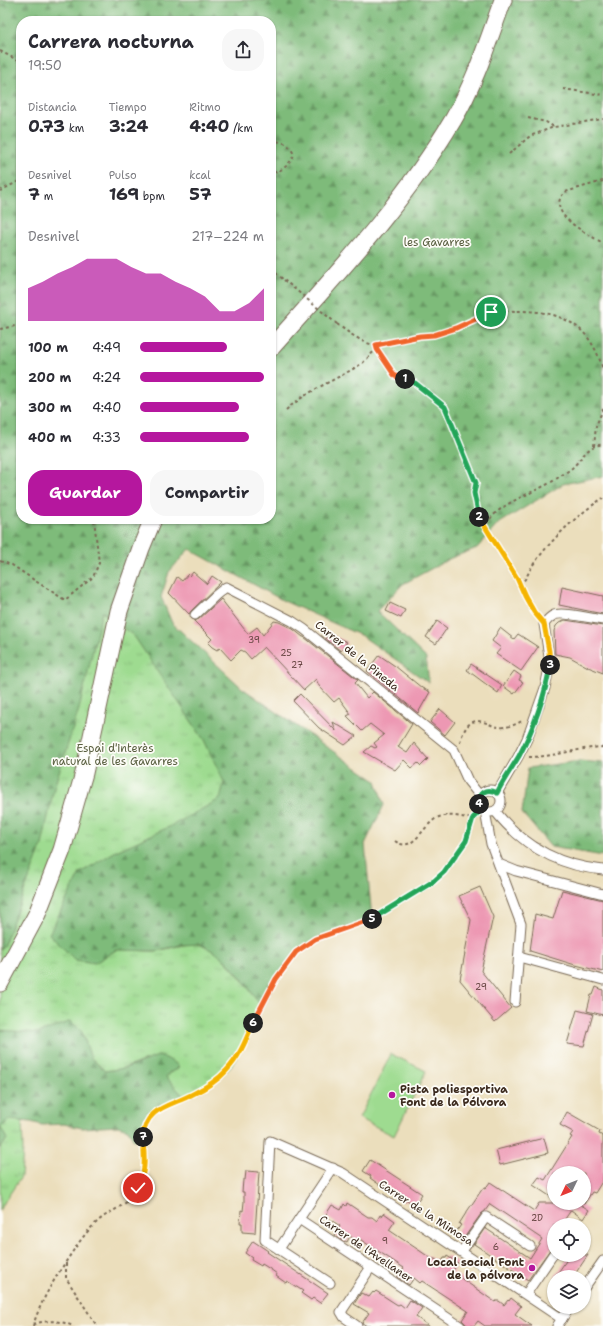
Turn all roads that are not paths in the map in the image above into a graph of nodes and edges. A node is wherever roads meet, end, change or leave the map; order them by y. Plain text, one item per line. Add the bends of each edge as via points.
1 (503, 0) edge
2 (276, 342) edge
3 (151, 524) edge
4 (195, 615) dead end
5 (603, 620) edge
6 (497, 793) junction
7 (480, 796) junction
8 (484, 810) junction
9 (496, 811) junction
10 (498, 864) junction
11 (603, 870) edge
12 (603, 894) edge
13 (519, 957) junction
14 (603, 980) edge
15 (0, 983) edge
16 (515, 1002) dead end
17 (333, 1168) junction
18 (299, 1219) junction
19 (530, 1246) dead end
20 (279, 1249) junction
21 (462, 1251) junction
22 (603, 1261) edge
23 (548, 1262) edge
24 (371, 1267) junction
25 (591, 1278) edge
26 (330, 1283) dead end
27 (526, 1294) junction
28 (559, 1322) edge
29 (357, 1326) edge
30 (460, 1326) edge

1 - 2 highway via 474,80 453,120 391,208
3 - 15 highway via 119,611 84,773 62,850 37,914
4 - 7 street, Carrer de la Pineda via 226,587 292,621 314,636 454,752 468,781
5 - 6 street via 555,614 544,624 550,663 548,676 535,720 518,757
6 - 7 street via 486,791
6 - 9 street via 501,802
7 - 8 street via 479,803
8 - 9 street
8 - 10 street
9 - 11 street via 512,829 554,858 576,866
10 - 12 street
10 - 13 street via 521,924
13 - 14 street
13 - 16 street
17 - 18 street
17 - 20 street, Carrer de la Mimosa via 270,1141 265,1240
17 - 21 street, Carrer de la Mimosa
18 - 20 street
18 - 24 street, Carrer de l'Avellaner
19 - 21 street via 486,1217
20 - 26 street
21 - 27 street, Carrer de la Mimosa
22 - 25 street
23 - 27 street
24 - 29 street via 341,1312
24 - 30 street, Carrer de l'Avellaner
27 - 28 street, Carrer de la Mimosa

